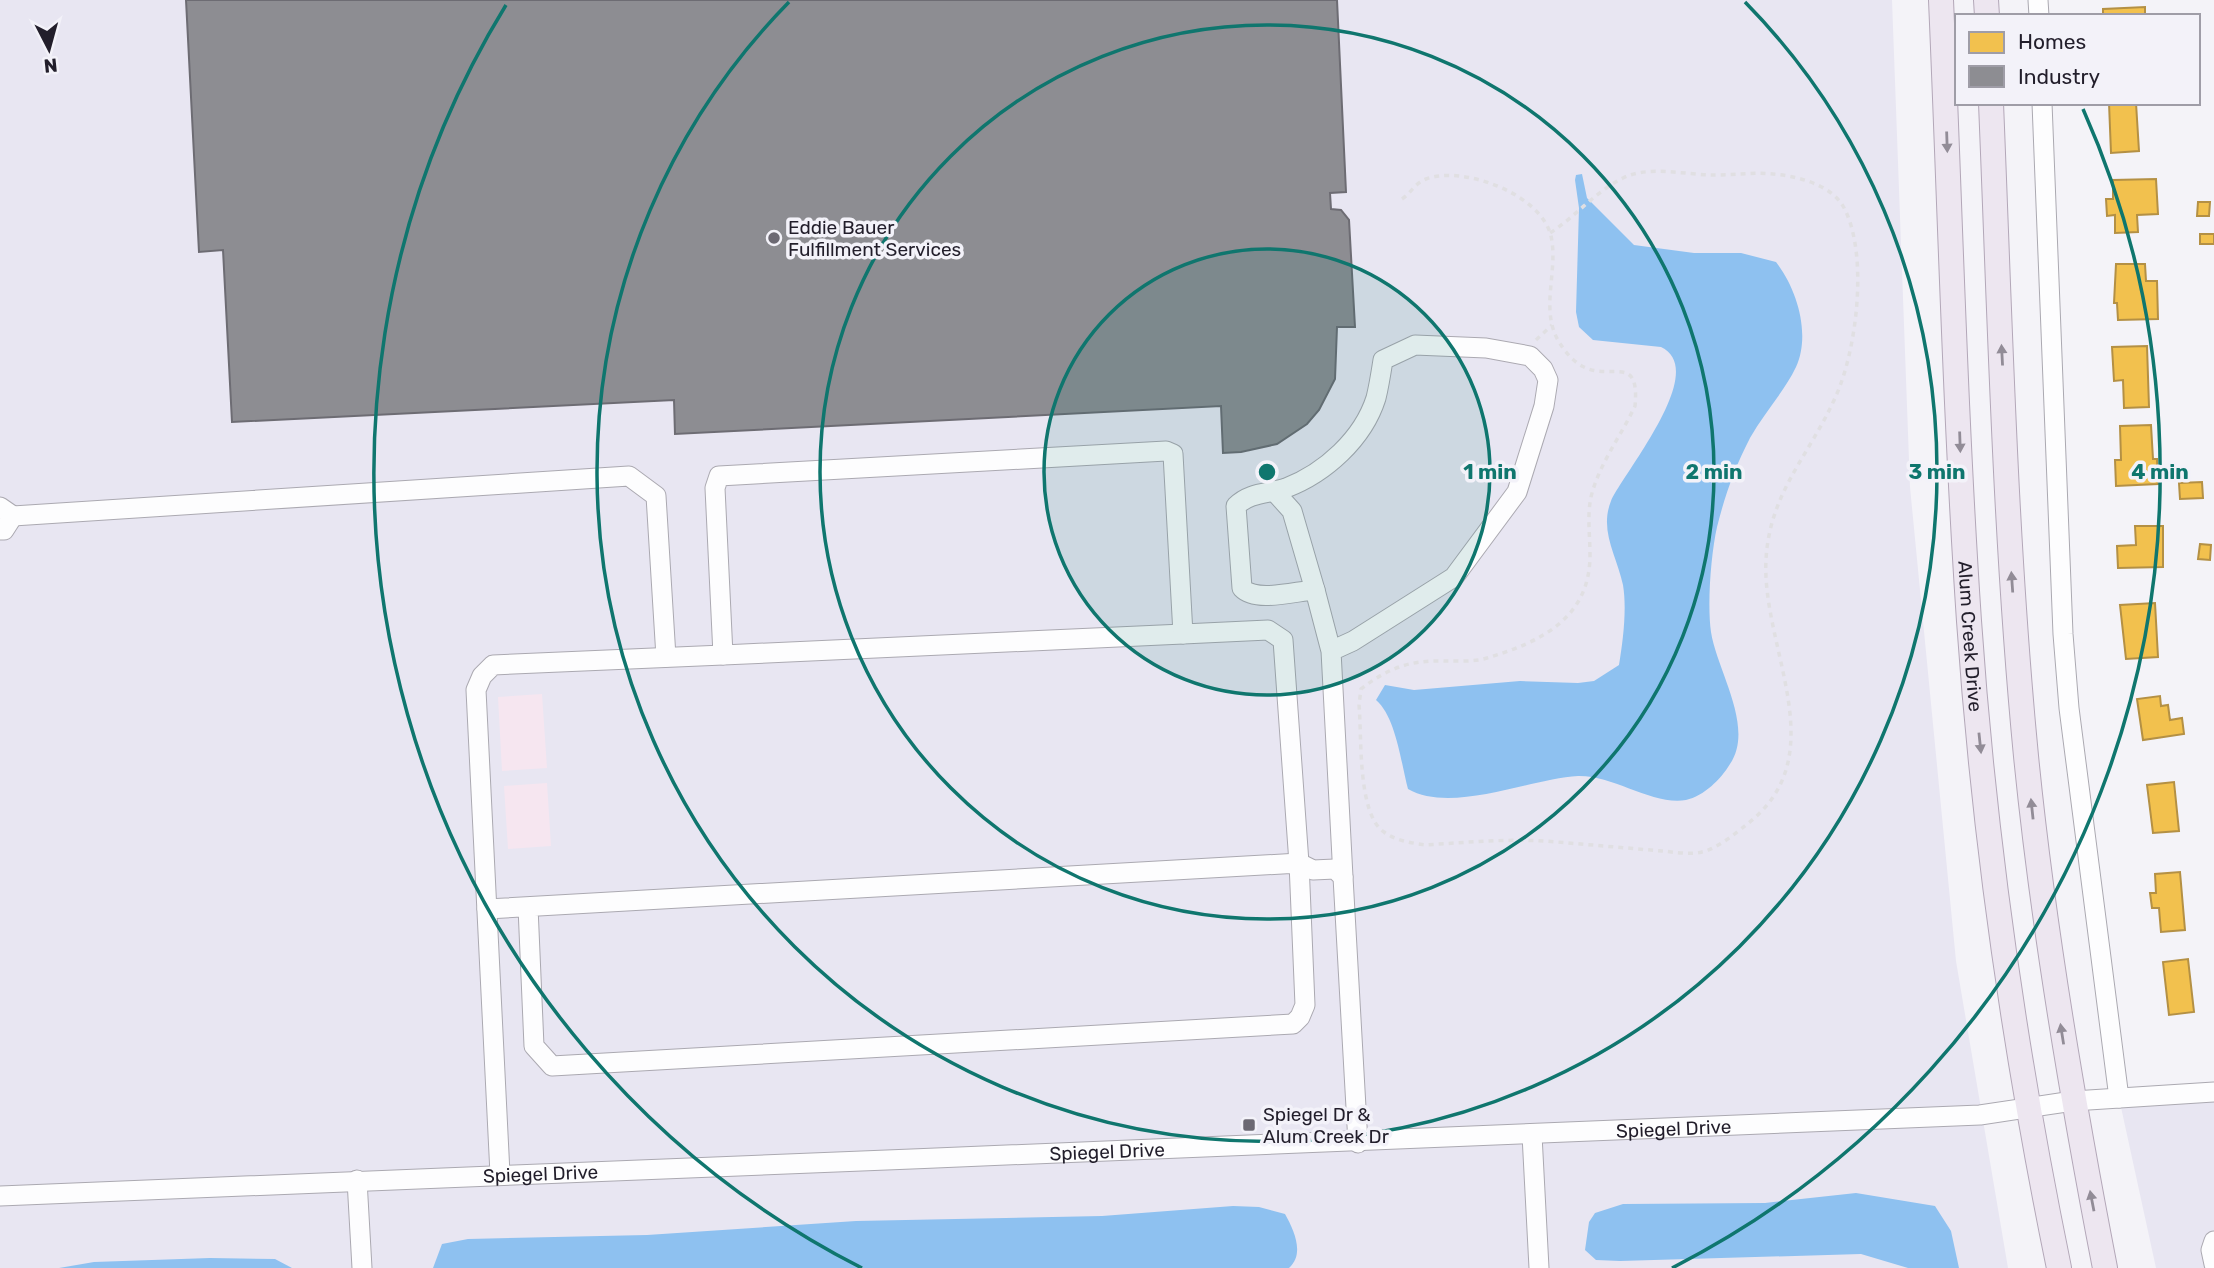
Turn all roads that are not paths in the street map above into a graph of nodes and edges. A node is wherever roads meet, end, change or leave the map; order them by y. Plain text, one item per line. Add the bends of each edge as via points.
1 (1941, 0) edge
2 (1991, 105) edge
3 (2042, 105) edge
4 (1274, 491) junction
5 (4, 518) edge
6 (1315, 590) junction
7 (1183, 634) junction
8 (1331, 651) junction
9 (723, 655) junction
10 (666, 657) junction
11 (1299, 863) junction
12 (1343, 877) junction
13 (528, 907) junction
14 (487, 909) junction
15 (2214, 1092) edge
16 (2119, 1098) junction
17 (2073, 1101) junction
18 (2026, 1110) junction
19 (1532, 1135) junction
20 (1358, 1143) junction
21 (500, 1174) junction
22 (357, 1180) junction
23 (0, 1196) edge
24 (2214, 1241) edge
25 (2214, 1264) edge
26 (362, 1268) edge
27 (1539, 1268) edge
28 (2059, 1268) edge
29 (2105, 1268) edge

1 -> 18 main road, Alum Creek Drive via 1970,635 1998,914
17 -> 2 main road via 2036,849 2018,665
3 - 16 street via 2063,634
4 - 6 street via 1292,511
4 - 6 street via 1245,497 1236,506 1242,588 1258,595
4 - 8 street via 1314,476 1349,445 1376,400 1383,360 1415,345 1486,348 1530,356 1548,380 1517,492 1454,577
5 - 10 street via 629,476 656,496
6 - 8 street
7 - 9 street
7 - 9 street via 1173,454 1166,451 719,476 715,488
7 - 11 street via 1268,630 1283,640
8 - 12 street
9 - 10 street
10 - 14 street via 493,665 482,676 476,690
11 - 12 street via 1313,870 1335,869
11 - 13 street
11 - 13 street via 1305,1005 1293,1024 601,1064 552,1066 534,1046
12 - 20 street
13 - 14 street
14 - 21 street
15 - 16 street, Spiegel Drive
16 - 17 street, Spiegel Drive
17 - 18 street, Spiegel Drive
29 -> 17 main road
18 - 19 street, Spiegel Drive
18 - 28 main road, Alum Creek Drive
19 - 20 street, Spiegel Drive
19 - 27 street
20 - 21 street, Spiegel Drive
21 - 22 street, Spiegel Drive
22 - 23 street, Spiegel Drive
22 - 26 street
24 - 25 street

